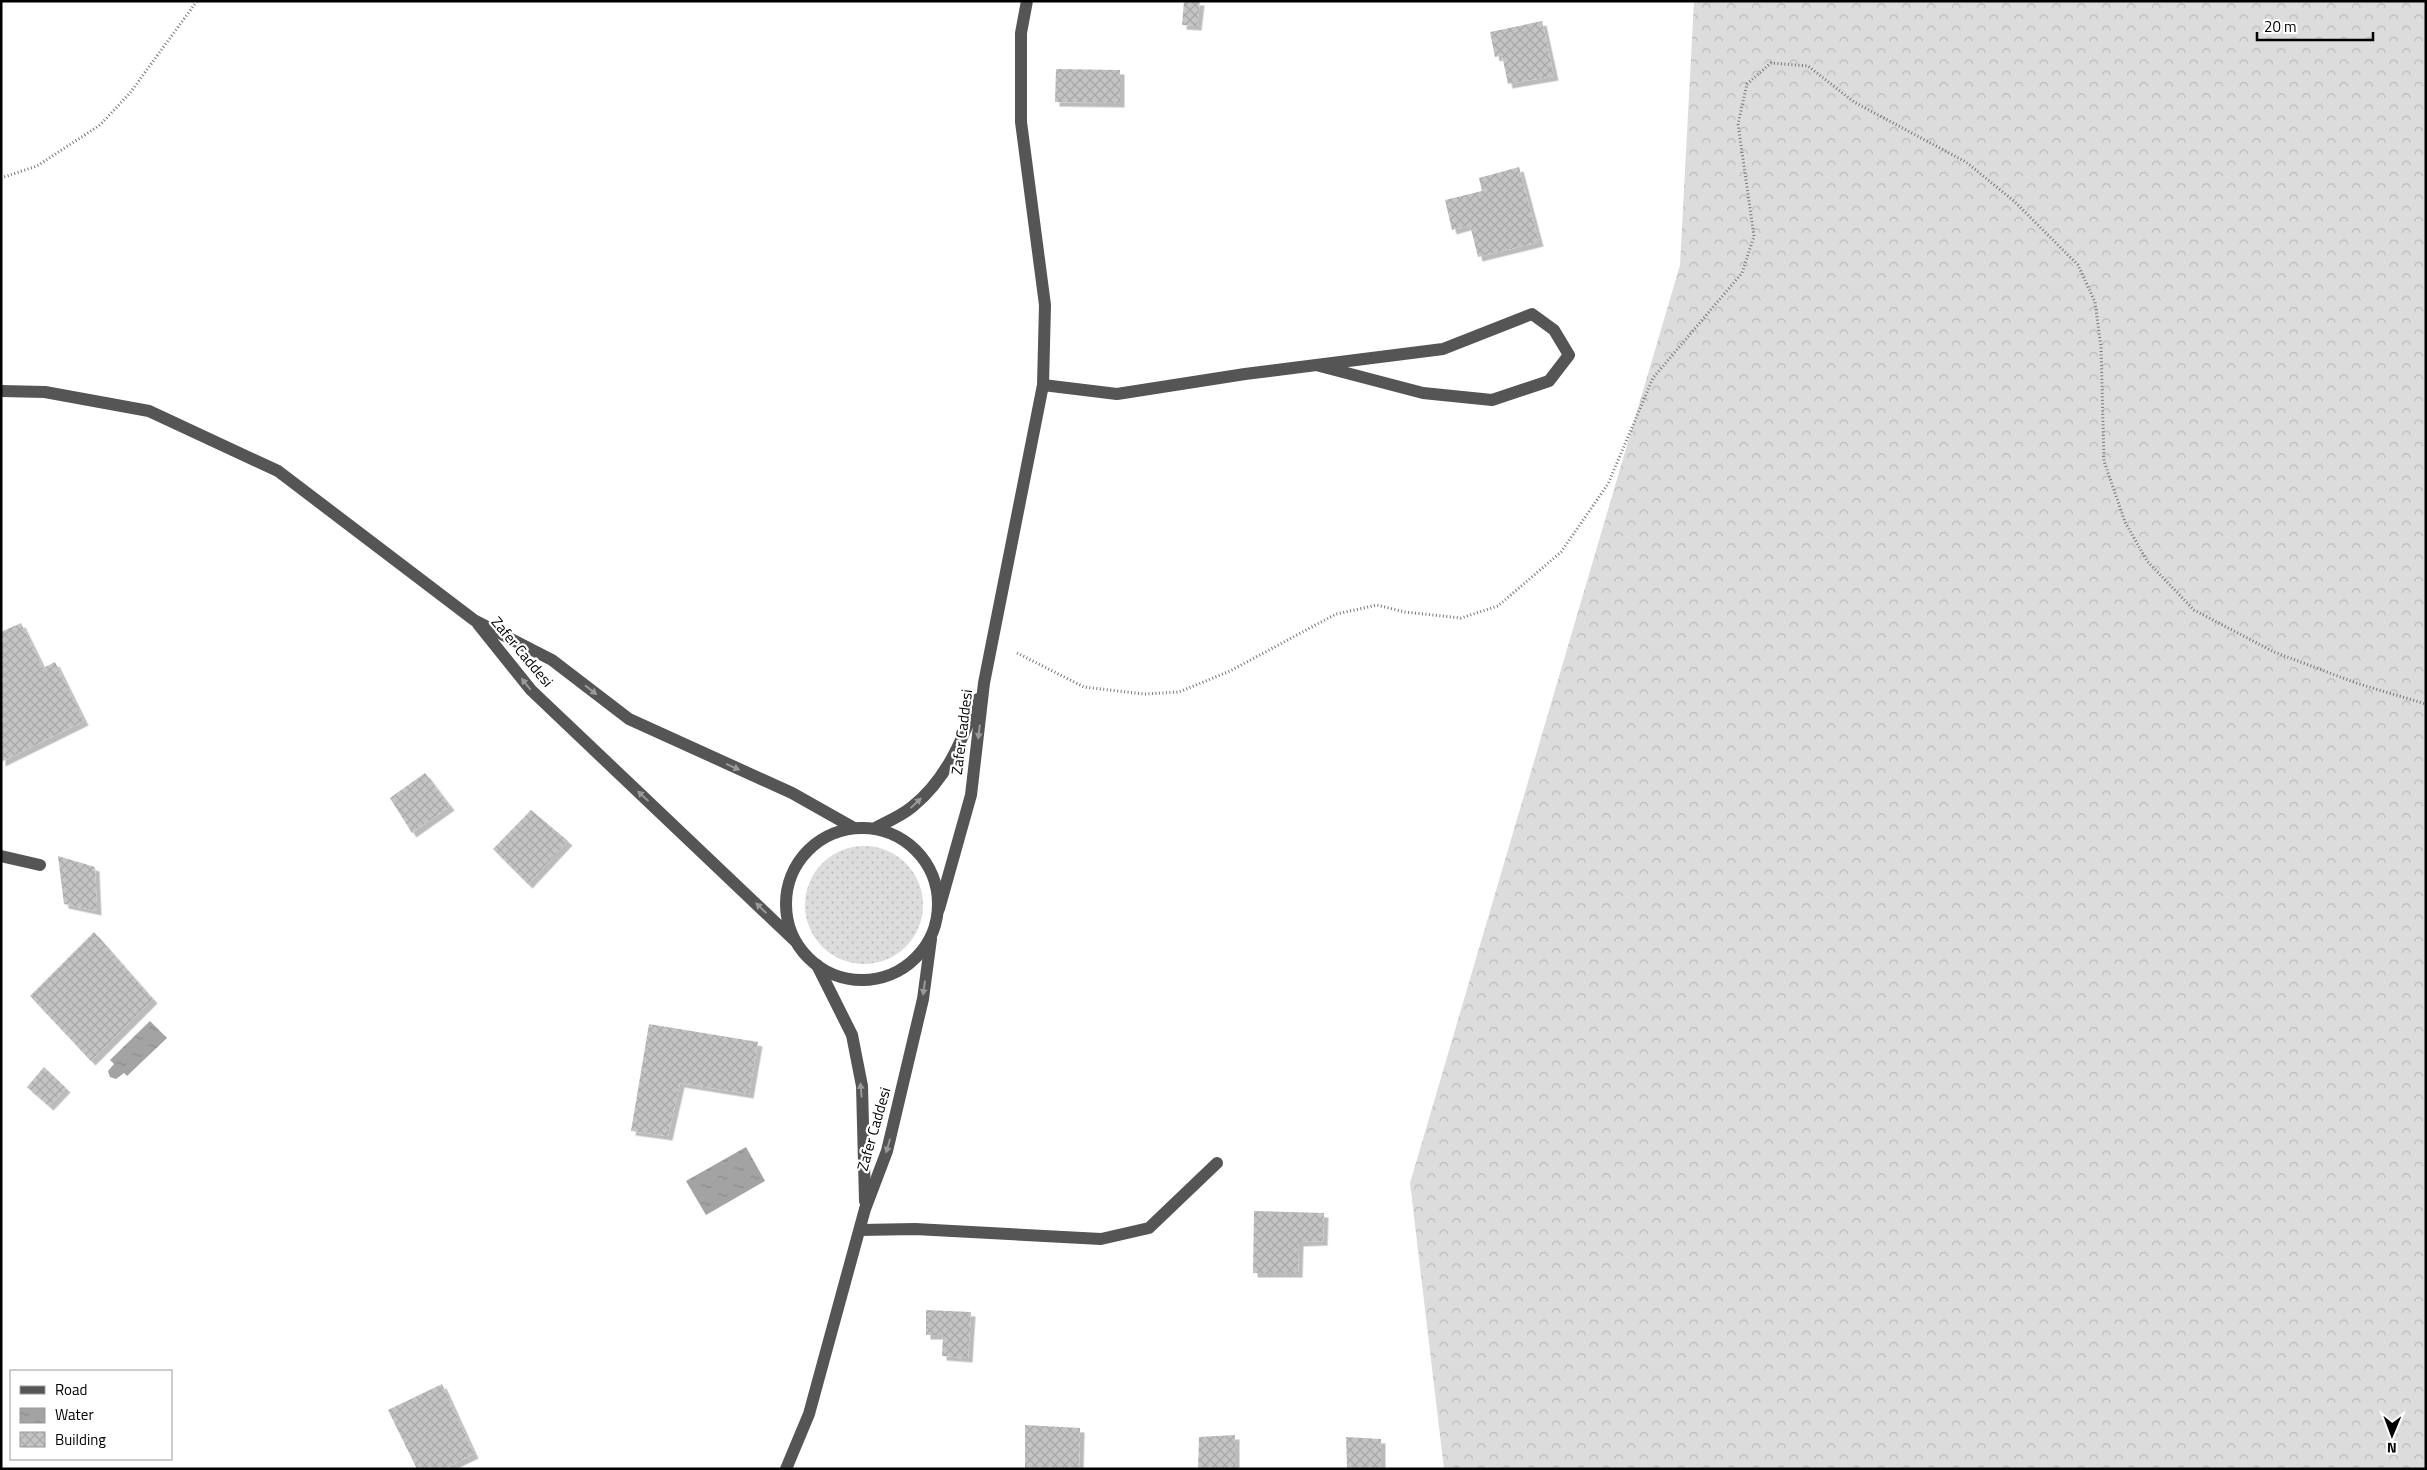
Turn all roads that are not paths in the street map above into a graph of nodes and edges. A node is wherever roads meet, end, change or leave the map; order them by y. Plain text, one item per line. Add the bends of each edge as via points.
1 (1027, 1) edge
2 (1316, 365) junction
3 (1043, 385) junction
4 (1, 391) edge
5 (474, 620) junction
6 (984, 683) junction
7 (854, 828) junction
8 (875, 828) junction
9 (1, 856) edge
10 (40, 864) dead end
11 (939, 908) junction
12 (931, 939) junction
13 (796, 942) junction
14 (817, 966) junction
15 (1217, 1163) dead end
16 (866, 1209) junction
17 (860, 1230) junction
18 (786, 1469) edge

1 - 3 street via 1021,33 1021,122 1045,305
2 - 2 street via 1443,349 1532,314 1554,330 1569,355 1549,381 1492,400 1423,393
2 - 3 street via 1117,394
3 - 6 street
4 - 5 street via 45,392 149,411 278,471
5 -> 7 street, Zafer Caddesi via 552,660 629,719 792,794
13 -> 5 street, Zafer Caddesi via 531,690
8 -> 6 street, Zafer Caddesi via 911,808 939,780 954,758
6 -> 11 street, Zafer Caddesi via 971,795
7 - 8 street, Zafer Caddesi
7 - 13 street, Zafer Caddesi via 836,832 808,850 792,874 786,894 787,916
8 - 11 street, Zafer Caddesi via 893,834 920,853 935,878
9 - 10 street
11 - 12 street, Zafer Caddesi
12 - 14 street, Zafer Caddesi via 907,966 876,979 856,980 831,974
12 -> 16 street, Zafer Caddesi via 923,999 907,1074 887,1151
13 - 14 street, Zafer Caddesi
16 -> 14 street, Zafer Caddesi via 862,1086 852,1036
15 - 17 street via 1149,1228 1101,1239 915,1229
16 - 17 street, Zafer Caddesi
17 - 18 street, Zafer Caddesi via 809,1414

